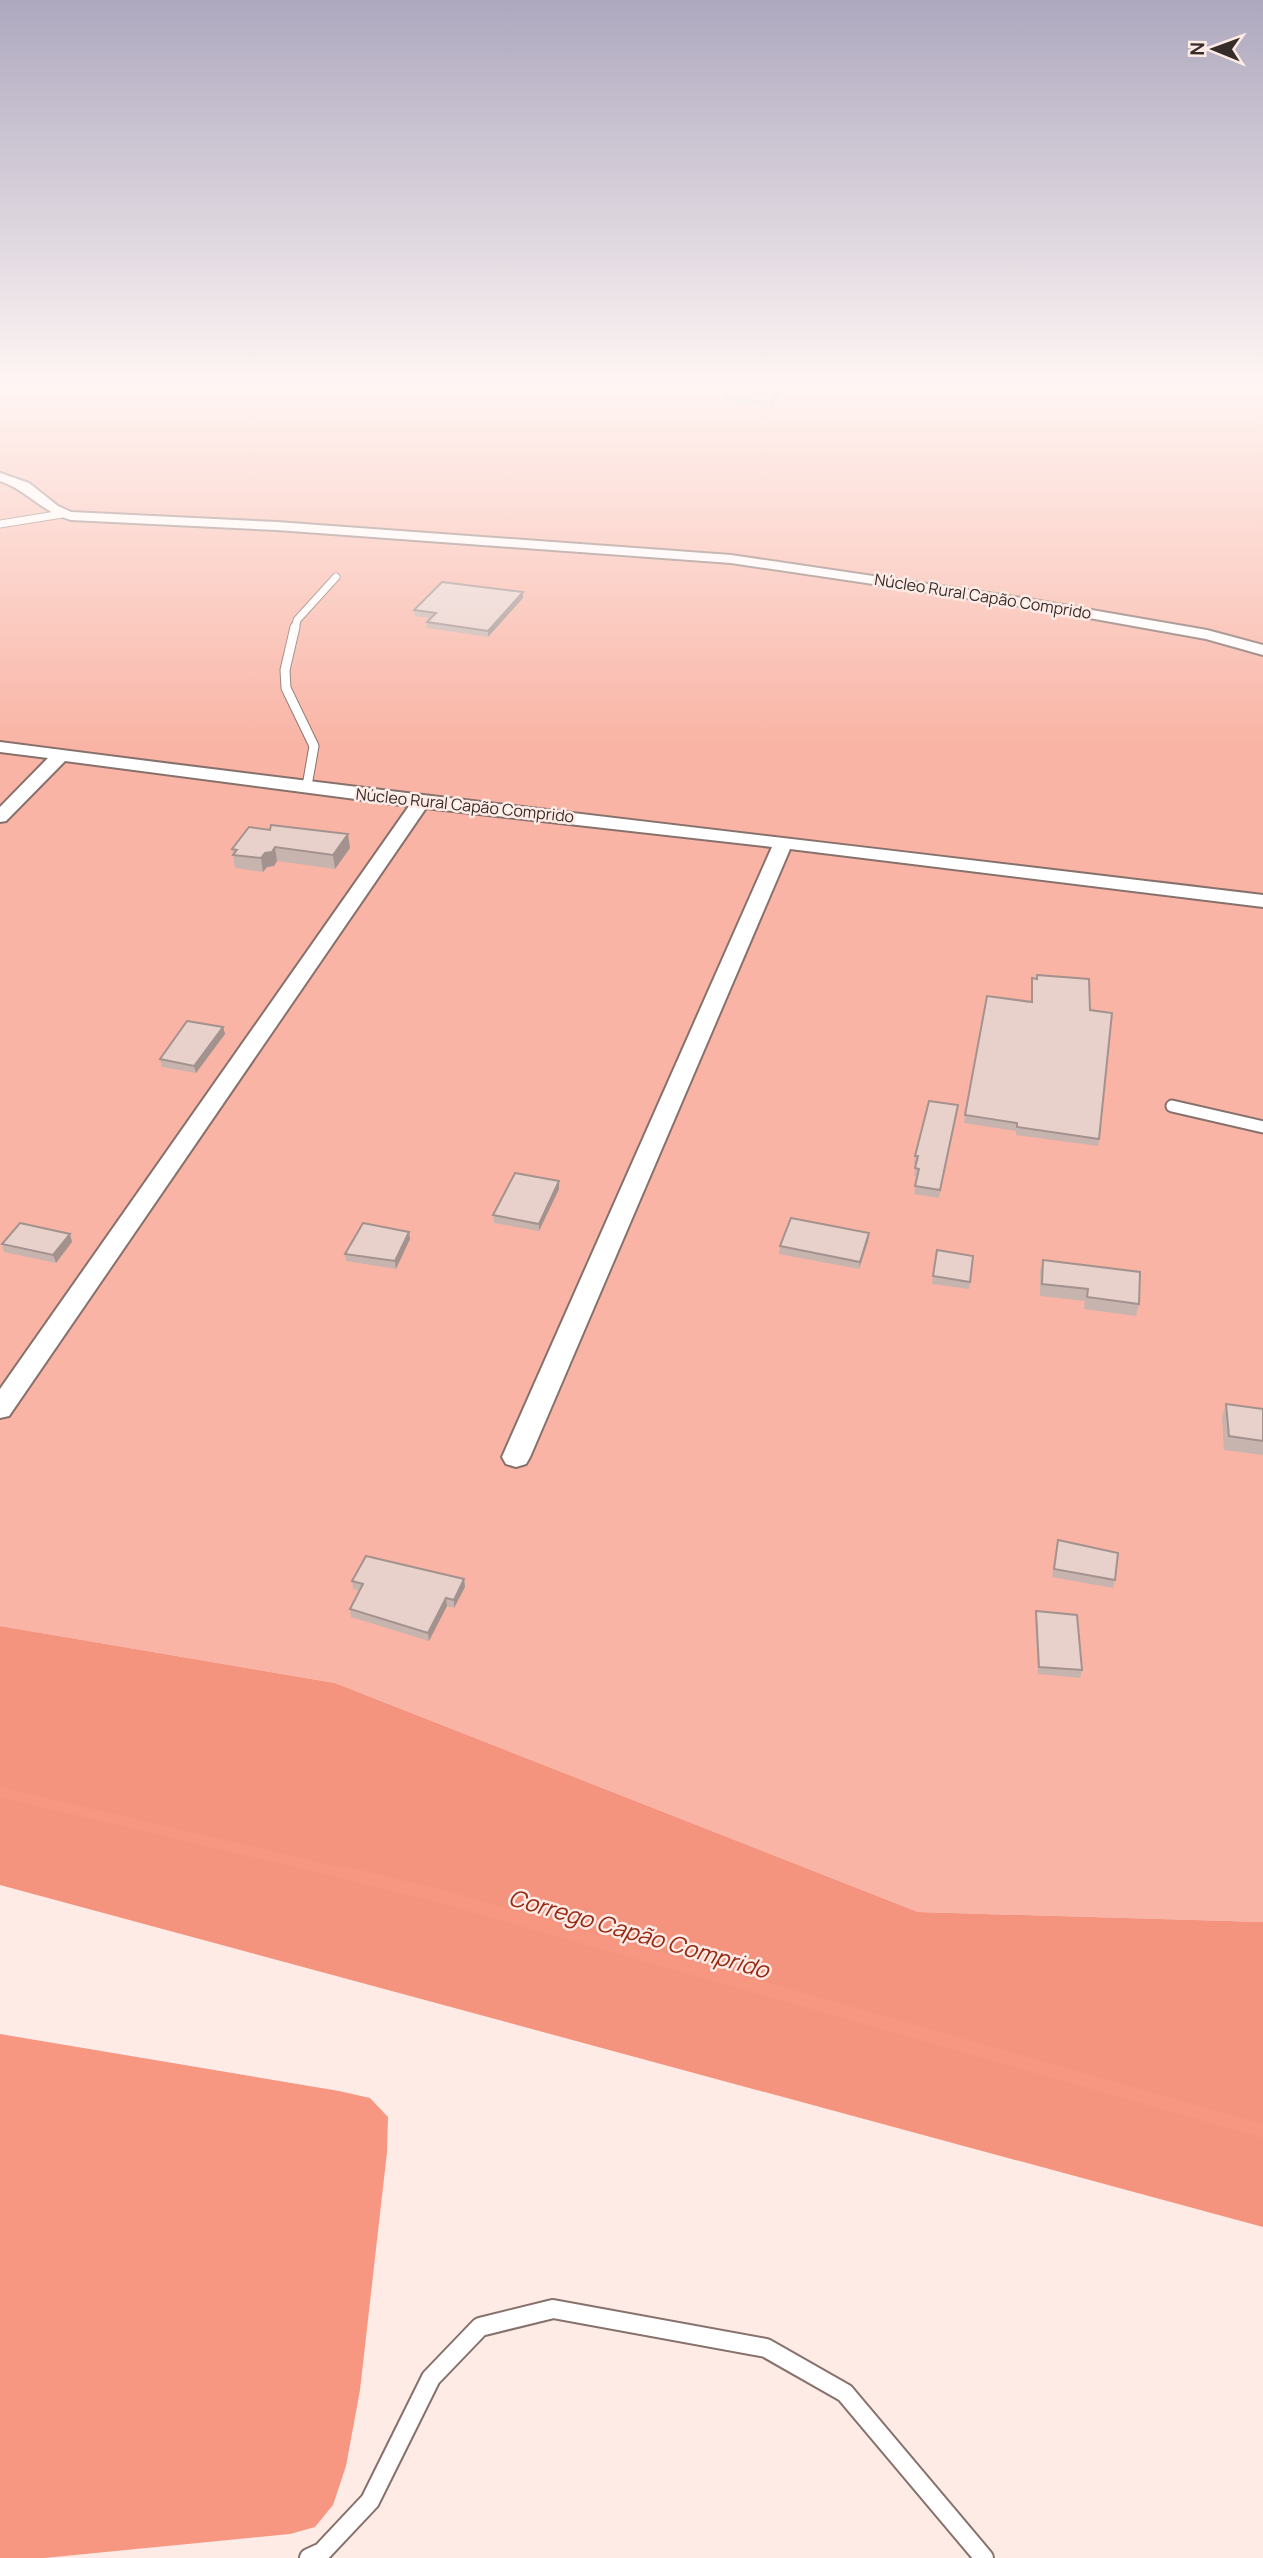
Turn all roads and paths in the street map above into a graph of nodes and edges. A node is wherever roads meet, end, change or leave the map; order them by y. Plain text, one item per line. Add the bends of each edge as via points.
1 (51, 505) edge
2 (62, 514) junction
3 (0, 524) edge
4 (336, 577) dead end
5 (1263, 650) edge
6 (0, 747) edge
7 (62, 754) junction
8 (307, 786) junction
9 (421, 802) junction
10 (0, 817) edge
11 (783, 843) junction
12 (1263, 901) edge
13 (1172, 1106) dead end
14 (1263, 1127) edge
15 (0, 1409) edge
16 (516, 1457) dead end
17 (309, 2558) edge
18 (984, 2558) edge

1 - 2 street
2 - 3 lane
2 - 5 street, Núcleo Rural Capão Comprido via 731,559 1028,603 1207,635
4 - 8 lane via 297,621 285,670 286,688 314,746
6 - 7 street, Núcleo Rural Capão Comprido
7 - 8 street, Núcleo Rural Capão Comprido
7 - 10 street
8 - 9 street, Núcleo Rural Capão Comprido
9 - 11 street, Núcleo Rural Capão Comprido
9 - 15 street
11 - 12 street, Núcleo Rural Capão Comprido
11 - 16 street
13 - 14 lane
17 - 18 lane via 322,2552 370,2501 431,2378 480,2327 553,2309 766,2348 845,2393

